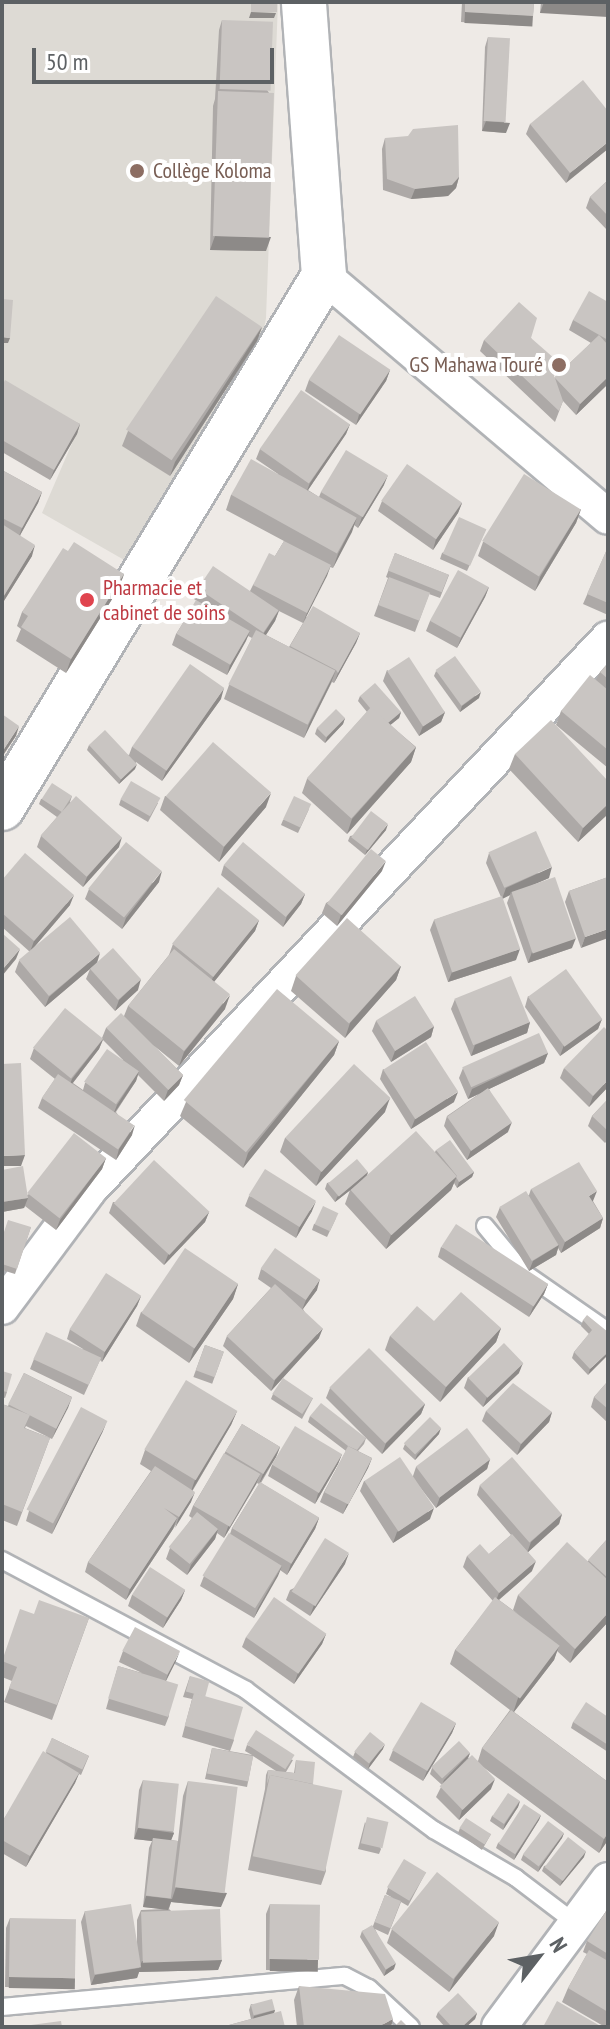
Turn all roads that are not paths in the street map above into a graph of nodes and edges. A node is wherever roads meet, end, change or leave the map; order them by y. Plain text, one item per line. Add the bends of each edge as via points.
1 (304, 2) edge
2 (324, 276) junction
3 (608, 517) edge
4 (608, 639) edge
5 (2, 808) edge
6 (485, 1226) dead end
7 (2, 1307) edge
8 (608, 1309) edge
9 (602, 1327) edge
10 (2, 1560) edge
11 (608, 1880) edge
12 (574, 1922) junction
13 (2, 2007) edge
14 (411, 2027) edge
15 (499, 2027) edge

1 - 2 street
2 - 3 street
2 - 5 street
4 - 7 street via 90,1189
6 - 9 lane via 523,1272
8 - 9 lane
10 - 12 lane via 246,1690 434,1830 516,1878
11 - 12 street
12 - 15 street
13 - 14 lane via 345,1976 369,1988

